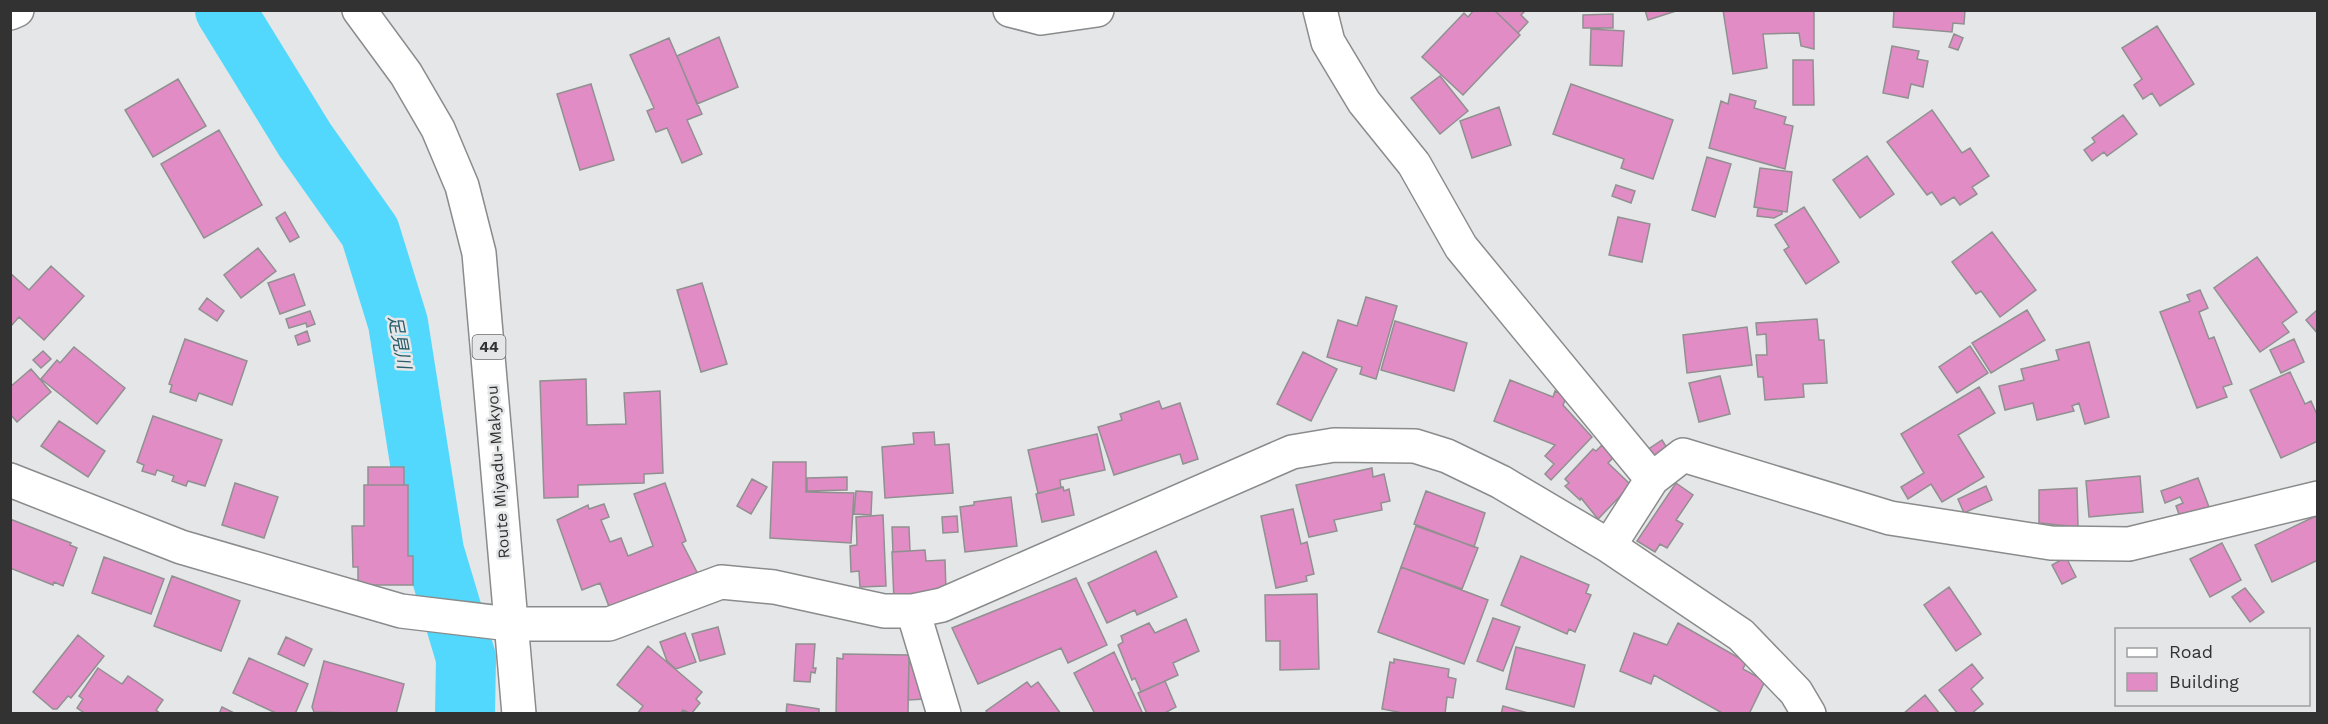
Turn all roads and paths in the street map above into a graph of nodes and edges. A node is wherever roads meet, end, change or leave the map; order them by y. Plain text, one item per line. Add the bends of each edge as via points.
1 (17, 10) edge
2 (359, 10) edge
3 (1010, 10) edge
4 (1097, 10) edge
5 (1320, 10) edge
6 (10, 13) edge
7 (1652, 479) junction
8 (10, 480) edge
9 (2318, 498) edge
10 (1609, 546) junction
11 (914, 611) junction
12 (499, 623) junction
13 (519, 714) edge
14 (944, 714) edge
15 (1809, 714) edge

1 - 6 street
2 - 12 street, Route Miyadu-Makyou / 44 via 406,75 438,129 462,186 479,253
3 - 4 street via 1041,18
5 - 7 street via 1328,42 1364,102 1414,164 1461,247
7 - 9 street via 1683,455 1890,518 2051,543 2129,544
7 - 10 street
8 - 12 street via 182,547 401,611
10 - 11 street via 1501,482 1447,456 1414,446 1334,445 1292,452 942,605
10 - 15 street via 1741,634 1796,693
11 - 12 street via 884,611 774,587 721,582 609,624
11 - 14 street
12 - 13 street, Route Miyadu-Makyou / 44

